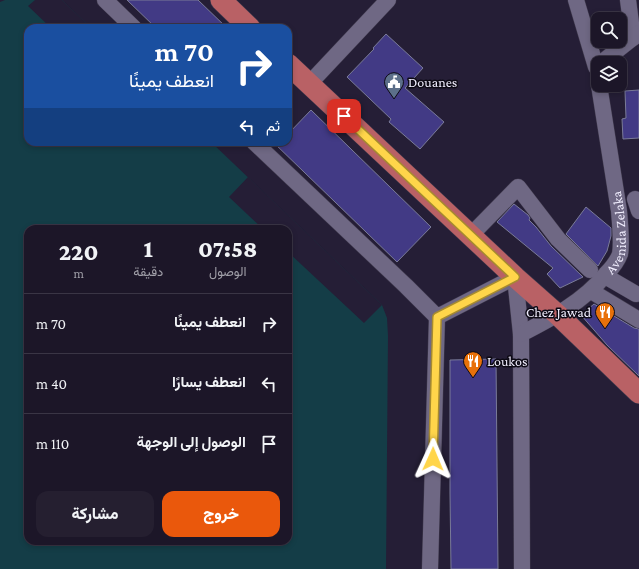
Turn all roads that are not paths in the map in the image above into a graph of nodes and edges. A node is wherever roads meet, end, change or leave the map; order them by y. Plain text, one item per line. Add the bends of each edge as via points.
1 (105, 0) edge
2 (221, 0) edge
3 (388, 0) edge
4 (576, 0) edge
5 (628, 0) edge
6 (130, 24) edge
7 (246, 24) edge
8 (636, 35) edge
9 (594, 56) edge
10 (613, 56) edge
11 (292, 68) edge
12 (309, 84) junction
13 (599, 92) edge
14 (258, 146) edge
15 (471, 235) junction
16 (590, 270) dead end
17 (605, 276) junction
18 (515, 277) junction
19 (591, 291) junction
20 (636, 294) dead end
21 (558, 315) junction
22 (437, 317) junction
23 (639, 320) edge
24 (521, 334) junction
25 (639, 393) edge
26 (430, 569) edge
27 (522, 569) edge

1 - 6 street
2 - 7 main road
3 - 12 street
4 - 9 street
5 - 8 street
8 - 10 street
11 - 12 main road
12 - 15 main road
13 - 17 street, Avenida Zelaka via 620,224 620,252
14 - 22 street
15 - 16 street via 518,187 558,239
15 - 18 main road
17 - 19 street, Avenida Zelaka
17 - 20 street
18 - 21 main road
18 - 22 street
18 - 24 street
19 - 21 street, Avenida Zelaka
19 - 23 street
21 - 24 street, Avenida Zelaka
21 - 25 main road
22 - 26 street
24 - 27 street

